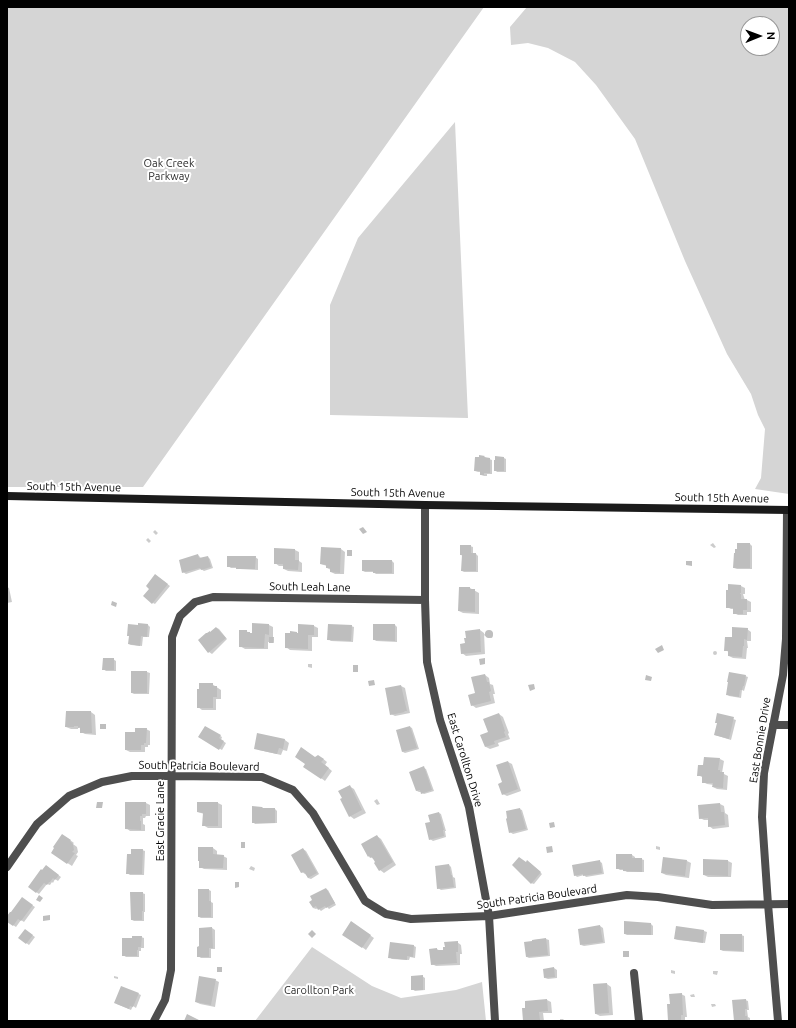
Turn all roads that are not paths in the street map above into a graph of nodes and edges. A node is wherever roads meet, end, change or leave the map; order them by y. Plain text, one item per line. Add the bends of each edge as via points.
1 (7, 496) edge
2 (425, 505) junction
3 (788, 510) edge
4 (425, 600) junction
5 (195, 602) joint
6 (773, 724) junction
7 (789, 725) edge
8 (171, 776) junction
9 (7, 866) edge
10 (768, 904) junction
11 (789, 904) edge
12 (488, 916) junction
13 (634, 973) dead end
14 (154, 1021) edge
15 (495, 1021) edge
16 (639, 1021) edge
17 (778, 1021) edge

1 - 2 street, South 15th Avenue
2 - 3 street, South 15th Avenue
2 - 4 street, East Carollton Drive
3 - 6 street, East Bonnie Drive via 786,639 783,675
4 - 5 street, South Leah Lane via 213,597
4 - 12 street, East Carollton Drive via 427,662 440,720 469,807
5 - 8 street, East Gracie Lane via 180,616 172,637
6 - 7 street
6 - 10 street, East Bonnie Drive via 764,772 762,817
8 - 9 street, South Patricia Boulevard via 132,776 102,782 69,796 37,824
8 - 12 street, South Patricia Boulevard via 262,777 293,790 312,813 365,901 386,914 411,918
8 - 14 street, East Gracie Lane via 171,970 165,1000
10 - 11 street, South Patricia Boulevard
10 - 12 street, South Patricia Boulevard via 712,905 658,897 627,896
10 - 17 street, East Bonnie Drive
12 - 15 street, East Carollton Drive
13 - 16 street

